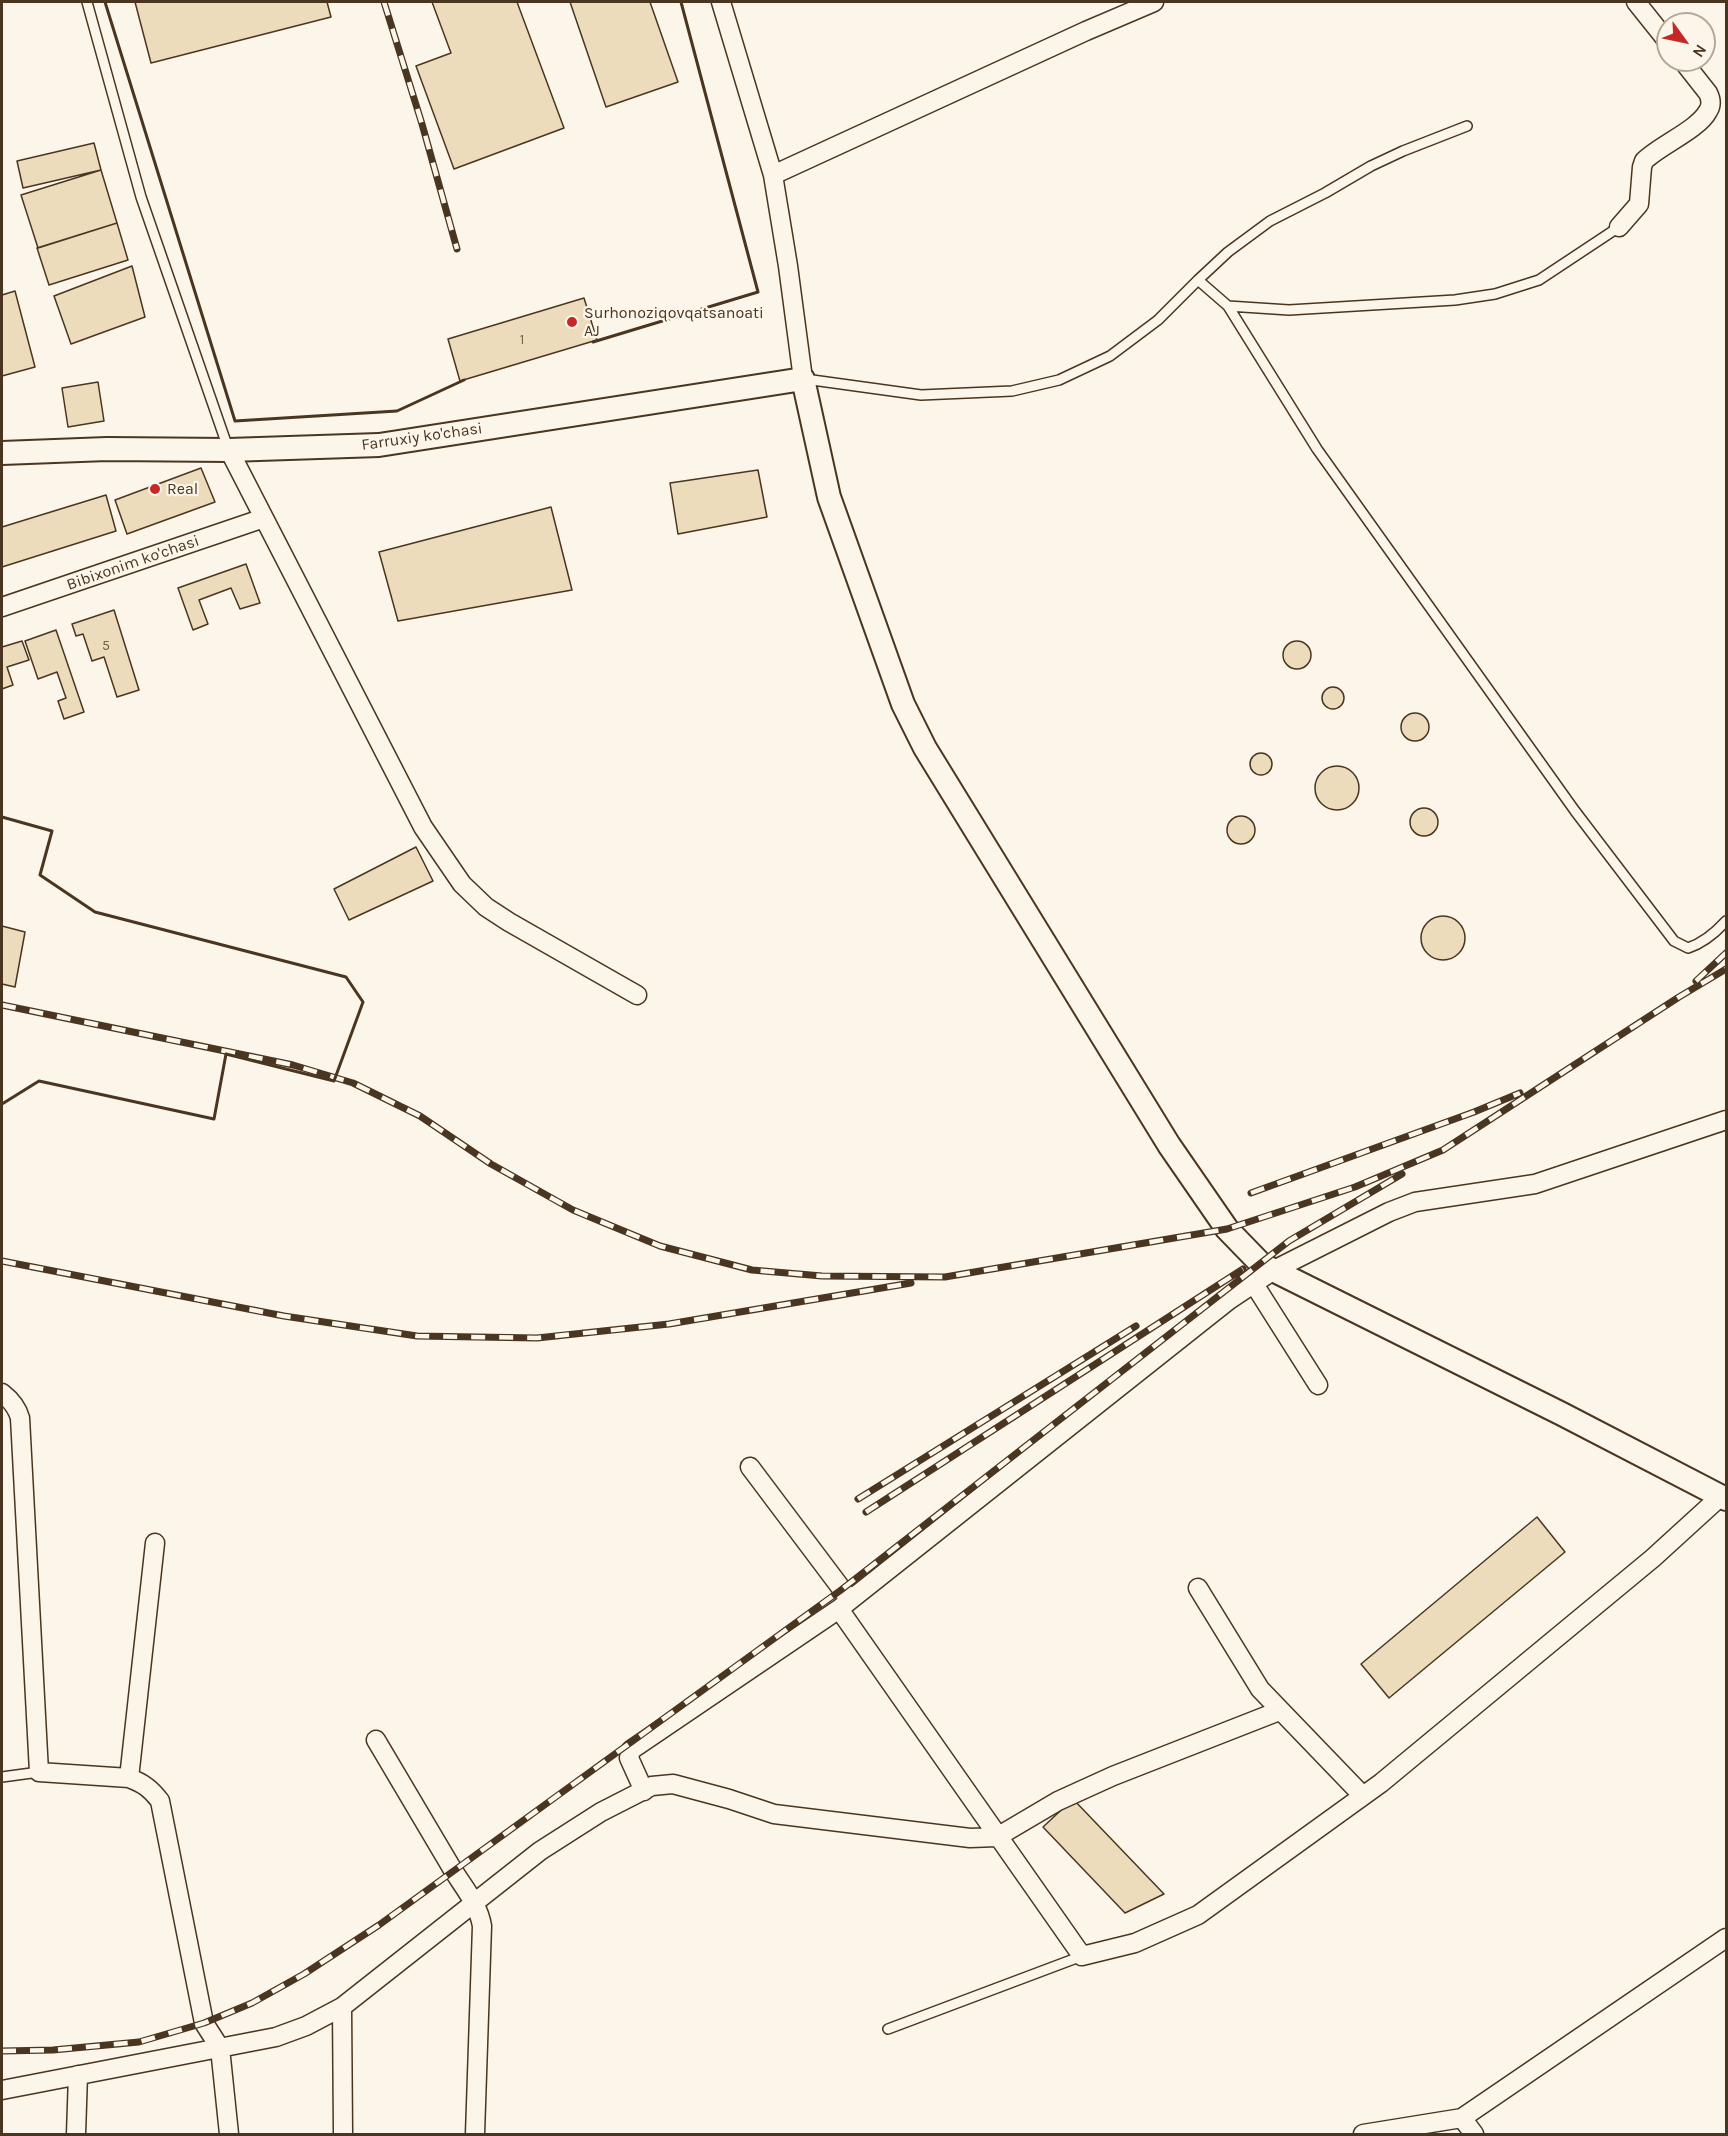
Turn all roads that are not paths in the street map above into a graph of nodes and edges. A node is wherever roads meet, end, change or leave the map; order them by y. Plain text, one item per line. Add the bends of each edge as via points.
1 (87, 2) edge
2 (721, 2) edge
3 (1155, 2) edge
4 (1636, 2) edge
5 (1656, 27) edge
6 (1691, 72) edge
7 (1467, 126) dead end
8 (773, 175) junction
9 (1619, 227) joint
10 (1198, 280) junction
11 (1228, 306) junction
12 (803, 379) junction
13 (228, 450) junction
14 (2, 453) edge
15 (264, 518) junction
16 (2, 607) edge
17 (1726, 921) edge
18 (637, 995) dead end
19 (1726, 1120) edge
20 (1274, 1270) junction
21 (1254, 1284) junction
22 (1318, 1385) dead end
23 (2, 1393) edge
24 (750, 1467) dead end
25 (1724, 1498) edge
26 (155, 1543) dead end
27 (1198, 1588) dead end
28 (844, 1604) junction
29 (1279, 1711) junction
30 (376, 1740) dead end
31 (39, 1772) junction
32 (2, 1777) edge
33 (129, 1778) junction
34 (644, 1791) junction
35 (1363, 1796) junction
36 (997, 1837) junction
37 (474, 1901) junction
38 (1726, 1938) edge
39 (1082, 1956) junction
40 (342, 2007) junction
41 (888, 2029) dead end
42 (220, 2048) junction
43 (78, 2075) junction
44 (2, 2090) edge
45 (1462, 2118) junction
46 (76, 2134) edge
47 (230, 2134) edge
48 (344, 2134) edge
49 (475, 2134) edge
50 (1363, 2134) edge
51 (1474, 2134) edge

1 - 13 lane via 141,197
2 - 8 street
3 - 8 street
4 - 5 street
6 - 9 street via 1711,98 1710,109 1644,161 1640,202
7 - 10 lane via 1382,160 1270,221
8 - 12 street
9 - 11 lane via 1539,280 1495,294 1289,310
10 - 11 lane
10 - 12 lane via 1158,320 1110,356 1059,380 1012,391 921,395
11 - 17 lane via 1317,449 1575,811 1674,941 1688,948 1695,946
12 - 13 street, Farruxiy ko'chasi via 379,445
12 - 20 street via 829,497 903,705 925,748 1169,1145 1227,1229 1261,1264
13 - 14 street, Farruxiy ko'chasi
13 - 15 street
15 - 16 street, Bibixonim ko'chasi
15 - 18 street via 423,828 462,884 509,922
19 - 20 street via 1535,1184 1415,1202
20 - 21 street
20 - 25 street
21 - 22 street
21 - 28 street
23 - 31 street via 20,1418
24 - 28 street
25 - 35 street
26 - 33 street
27 - 29 street via 1260,1689
28 - 34 street via 631,1750 629,1758
28 - 36 street
29 - 35 street
29 - 36 street via 1113,1776 1058,1801
30 - 37 street
31 - 32 lane
31 - 33 street
33 - 42 street via 153,1791 160,1801 204,2023
34 - 36 street via 673,1784 774,1814 970,1838
34 - 37 street via 540,1851
35 - 39 street via 1198,1915 1135,1943
36 - 39 street
37 - 40 street
37 - 49 street via 482,1926
38 - 45 street
39 - 41 lane
40 - 42 street via 276,2037
40 - 48 street
42 - 43 street
42 - 47 street
43 - 44 street
43 - 46 street
45 - 50 street
45 - 51 street

